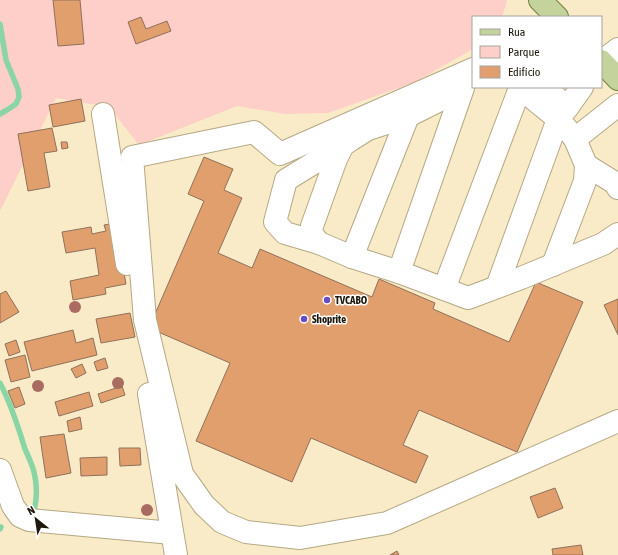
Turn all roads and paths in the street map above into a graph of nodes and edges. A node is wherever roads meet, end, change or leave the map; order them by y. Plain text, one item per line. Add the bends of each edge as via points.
1 (540, 0) edge
2 (556, 16) edge
3 (618, 49) edge
4 (602, 61) edge
5 (602, 63) edge
6 (472, 69) edge
7 (618, 79) edge
8 (468, 86) edge
9 (519, 88) edge
10 (546, 88) edge
11 (581, 88) edge
12 (618, 105) edge
13 (562, 113) junction
14 (102, 114) dead end
15 (408, 116) junction
16 (575, 139) junction
17 (343, 145) junction
18 (586, 165) junction
19 (618, 188) edge
20 (618, 234) edge
21 (319, 243) junction
22 (352, 257) junction
23 (553, 265) junction
24 (399, 272) junction
25 (497, 287) junction
26 (444, 289) junction
27 (618, 421) edge
28 (0, 470) edge
29 (172, 533) junction
30 (176, 555) edge

1 - 2 main road
3 - 4 street
5 - 7 main road
6 - 27 street via 280,154 254,132 132,157 145,320 182,474 204,505 222,522 246,532 300,538 387,523
8 - 15 street
8 - 24 street
9 - 13 street
9 - 26 street
10 - 13 street
11 - 13 street
12 - 16 street
13 - 16 street
13 - 25 street
14 - 29 street
15 - 17 street via 368,129
15 - 22 street
16 - 18 street
17 - 21 street via 312,226 311,233
17 - 21 street via 286,180 275,222 285,234
18 - 19 street
18 - 23 street via 585,181
20 - 23 street via 603,244
21 - 22 street
22 - 24 street
23 - 25 street
24 - 26 street
25 - 26 street via 468,298
28 - 29 street via 13,506 20,516 29,520
29 - 30 street

